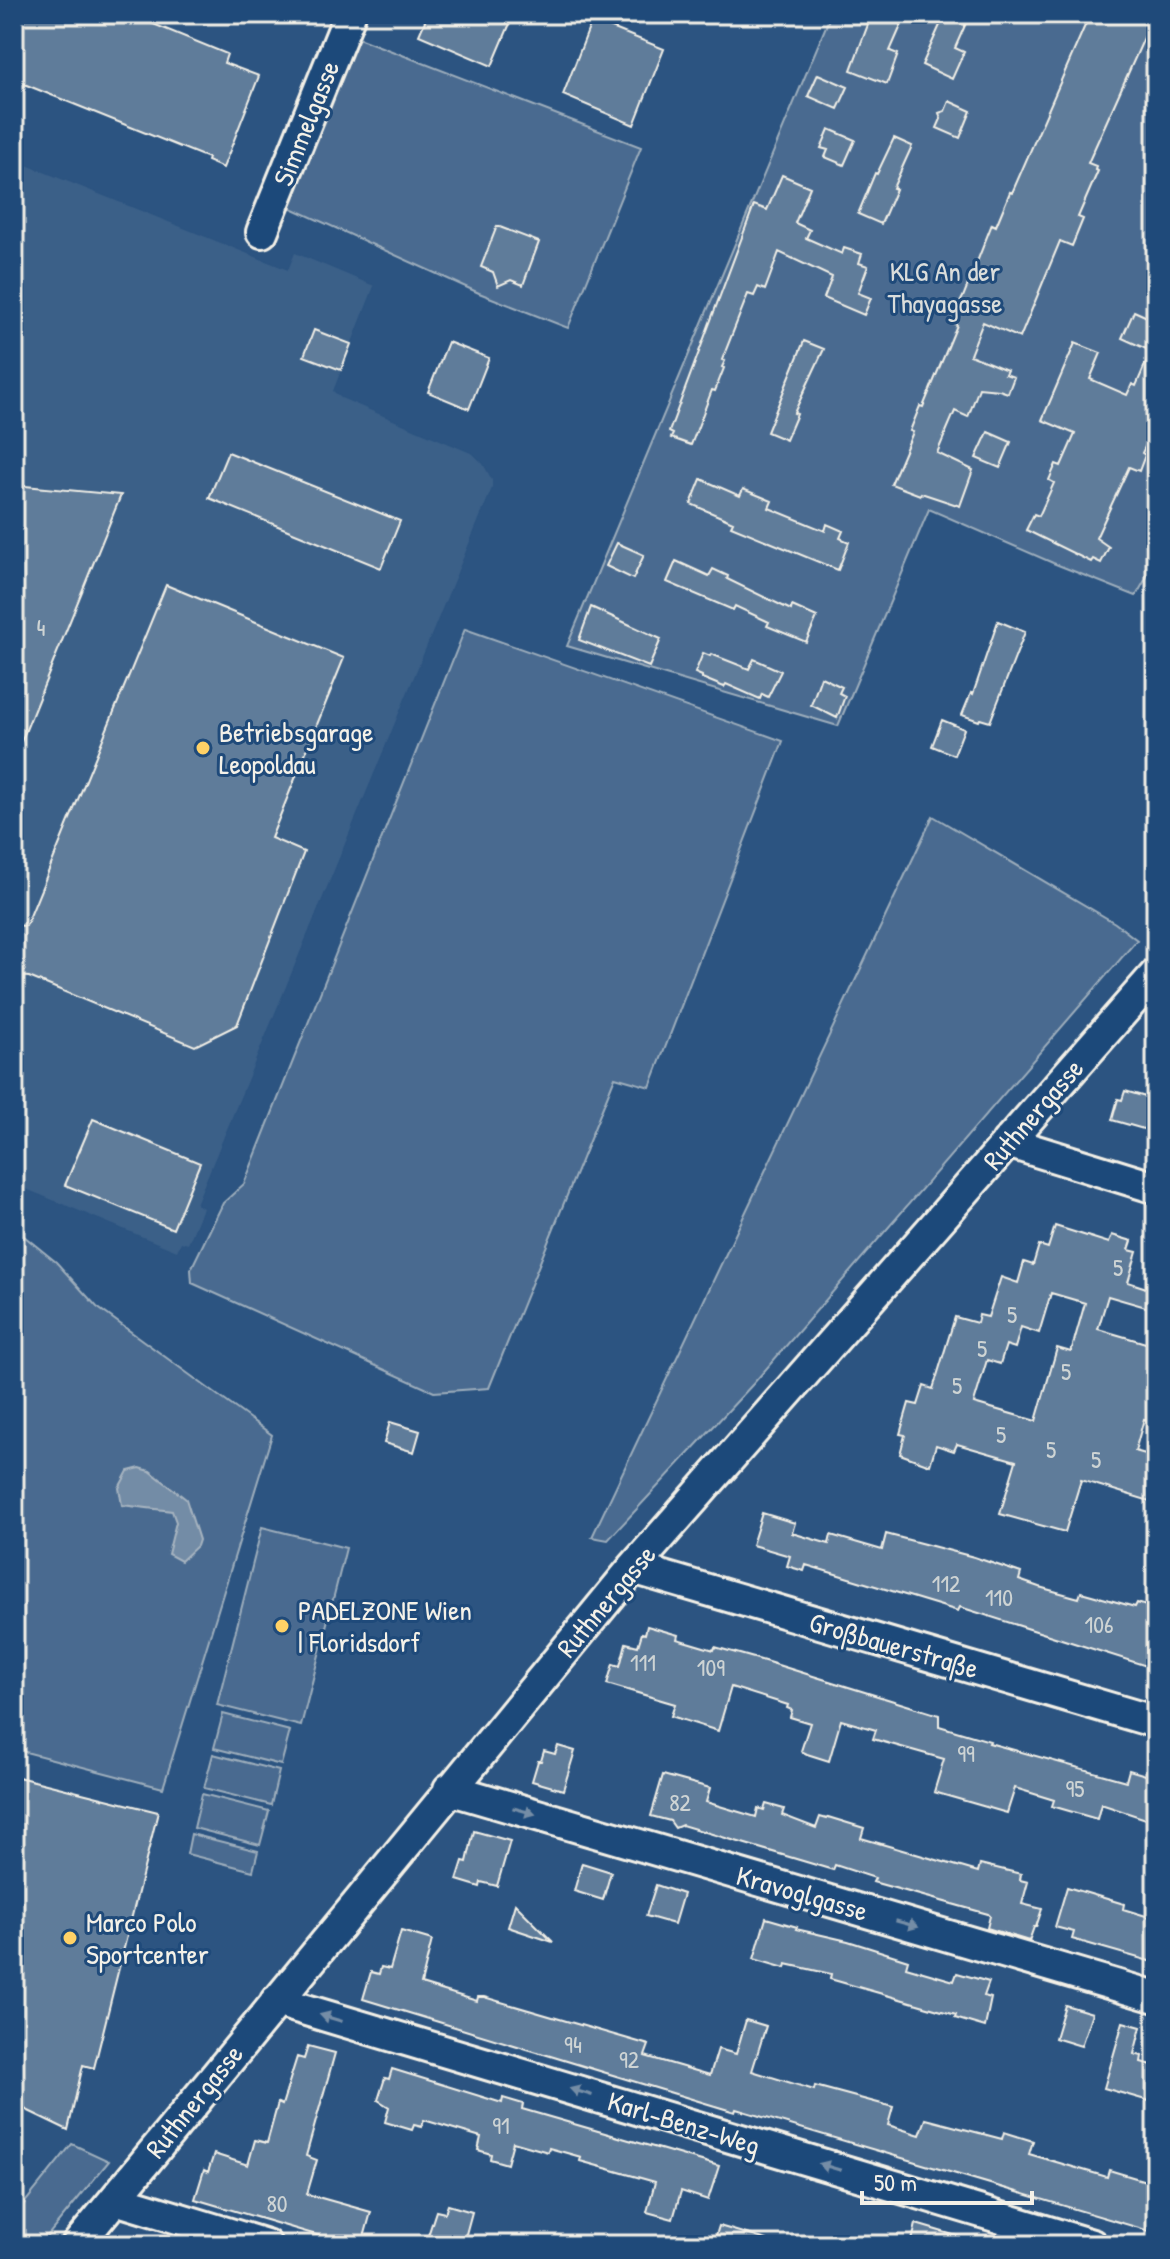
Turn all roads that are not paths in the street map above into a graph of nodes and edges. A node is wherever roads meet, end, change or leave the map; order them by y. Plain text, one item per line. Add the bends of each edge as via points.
1 (350, 14) edge
2 (262, 232) dead end
3 (1156, 974) edge
4 (1007, 1142) junction
5 (1156, 1188) edge
6 (633, 1568) junction
7 (1156, 1722) edge
8 (449, 1789) junction
9 (1156, 1997) edge
10 (276, 2001) junction
11 (115, 2199) junction
12 (77, 2245) edge
13 (266, 2245) edge
14 (1092, 2245) edge

1 - 2 street, Simmelgasse
3 - 4 street, Ruthnergasse
4 - 5 street
4 - 6 street, Ruthnergasse
6 - 7 street, Großbauerstraße
6 - 8 street, Ruthnergasse
8 -> 9 street, Kravoglgasse
8 - 10 street, Ruthnergasse
10 - 11 street, Ruthnergasse
14 -> 10 street, Karl-Benz-Weg
11 - 12 street, Ruthnergasse
11 - 13 street

